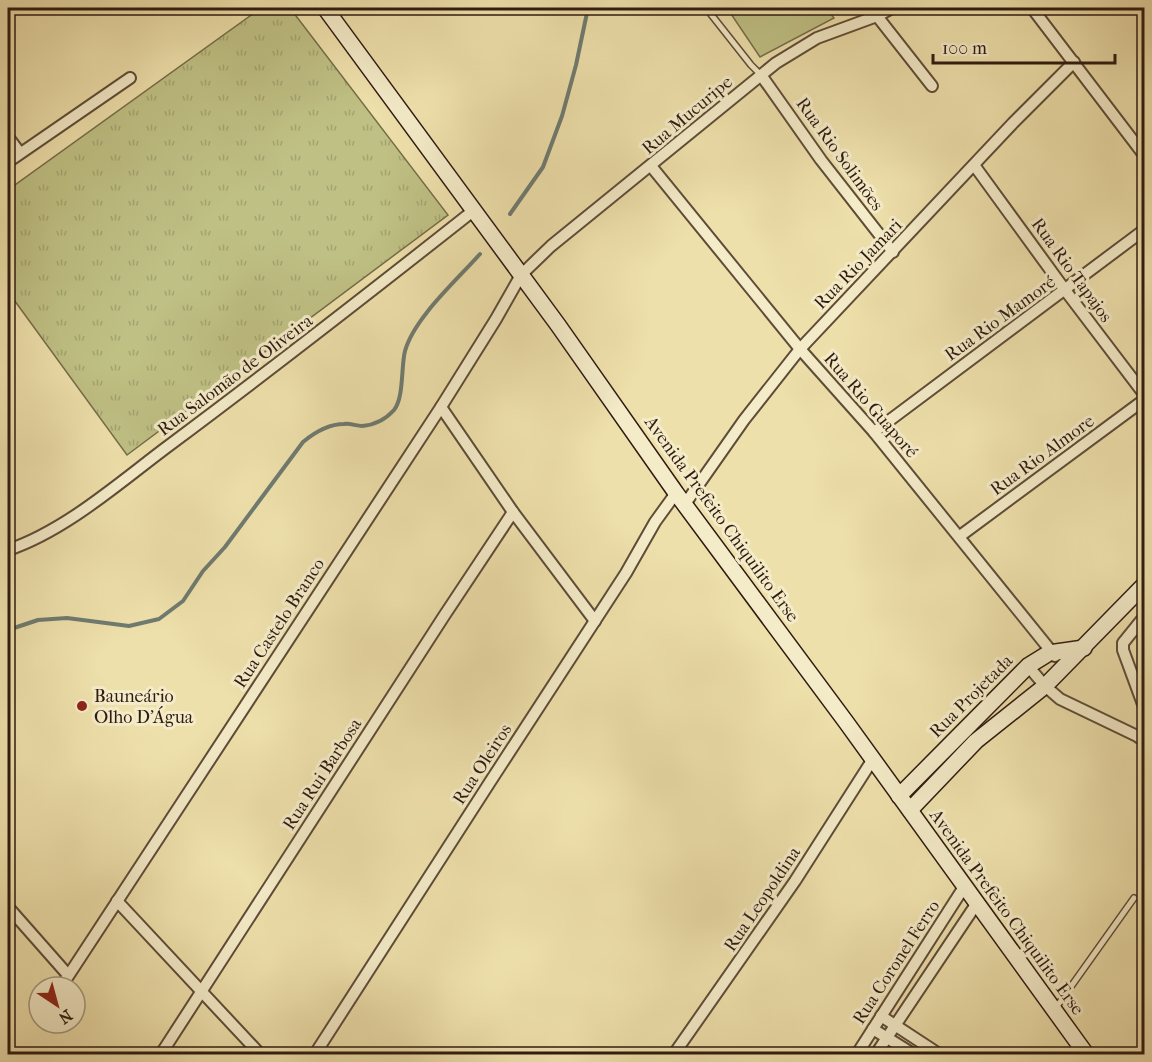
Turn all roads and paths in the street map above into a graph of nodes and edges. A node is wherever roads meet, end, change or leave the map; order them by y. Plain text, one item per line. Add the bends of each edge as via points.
1 (325, 8) edge
2 (706, 8) edge
3 (892, 8) edge
4 (1032, 8) edge
5 (877, 16) junction
6 (1074, 62) junction
7 (761, 75) junction
8 (130, 78) dead end
9 (932, 86) dead end
10 (8, 137) edge
11 (20, 153) junction
12 (1144, 155) edge
13 (8, 162) edge
14 (974, 165) junction
15 (651, 166) junction
16 (473, 212) junction
17 (1144, 230) edge
18 (892, 252) junction
19 (521, 275) junction
20 (1065, 290) junction
21 (800, 349) junction
22 (1144, 394) edge
23 (1144, 400) edge
24 (441, 407) junction
25 (874, 432) junction
26 (681, 499) junction
27 (513, 512) junction
28 (960, 536) junction
29 (8, 550) edge
30 (1144, 585) edge
31 (1144, 617) edge
32 (595, 621) junction
33 (1084, 648) junction
34 (1052, 652) junction
35 (1028, 666) junction
36 (1065, 666) junction
37 (1044, 686) junction
38 (1144, 707) edge
39 (1142, 737) edge
40 (873, 759) junction
41 (899, 796) junction
42 (909, 810) junction
43 (964, 887) junction
44 (1134, 898) dead end
45 (117, 901) junction
46 (977, 903) junction
47 (8, 907) edge
48 (68, 975) joint
49 (202, 992) junction
50 (1054, 1010) junction
51 (881, 1016) junction
52 (896, 1025) junction
53 (873, 1029) junction
54 (886, 1038) junction
55 (161, 1054) edge
56 (260, 1054) edge
57 (315, 1054) edge
58 (674, 1054) edge
59 (856, 1054) edge
60 (876, 1054) edge
61 (913, 1054) edge
62 (939, 1054) edge
63 (1086, 1054) edge

1 - 16 street, Avenida Prefeito Chiquilito Erse
2 - 7 lane
3 - 5 street, Rua Mucuripe
4 - 6 street
5 - 7 street, Rua Mucuripe via 817,38
5 - 9 street
6 - 12 street
6 - 14 street, Rua Rio Jamari
7 - 15 street, Rua Mucuripe
7 - 18 street, Rua Rio Solimões
8 - 11 street
10 - 11 street
11 - 13 street
14 - 18 street, Rua Rio Jamari
14 - 20 street, Rua Rio Tapajos
15 - 19 street, Rua Mucuripe
15 - 21 street, Rua Rio Guaporé
16 - 19 street, Avenida Prefeito Chiquilito Erse
16 - 29 street, Rua Salomão de Oliveira via 107,492 59,525
17 - 20 street, Rua Rio Mamoré
18 - 21 street, Rua Rio Jamari
19 - 24 street, Rua Castelo Branco
19 - 26 street, Avenida Prefeito Chiquilito Erse
20 - 22 street, Rua Rio Tapajos
20 - 25 street, Rua Rio Mamoré
21 - 25 street, Rua Rio Guaporé
21 - 26 street, Rua Rio Jamari
23 - 28 street, Rua Rio Almore
24 - 27 street
24 - 45 street, Rua Castelo Branco
25 - 28 street, Rua Rio Guaporé
26 - 32 street, Rua Oleiros via 655,522
26 - 40 street, Avenida Prefeito Chiquilito Erse
27 - 32 street
27 - 49 street, Rua Rui Barbosa
28 - 34 street, Rua Rio Guaporé
30 - 33 street, Rua Projetada
31 - 38 street via 1123,643 1123,650
32 - 57 street, Rua Oleiros
33 - 34 street, Rua Projetada
33 - 36 street, Rua Projetada
34 - 35 street, Rua Projetada
34 - 36 street, Rua Rio Guaporé
35 - 37 street
35 - 41 street, Rua Projetada
36 - 37 street, Rua Projetada
37 - 39 street via 1066,702
37 - 42 street, Rua Projetada via 976,741
40 - 41 street, Avenida Prefeito Chiquilito Erse
40 - 58 street, Rua Leopoldina via 795,881
41 - 42 street, Avenida Prefeito Chiquilito Erse
42 - 43 street, Avenida Prefeito Chiquilito Erse
43 - 46 street, Avenida Prefeito Chiquilito Erse
43 - 51 street, Rua Coronel Ferro
44 - 50 lane
45 - 48 street, Rua Castelo Branco
45 - 49 street
46 - 50 street, Avenida Prefeito Chiquilito Erse
46 - 52 street, Rua Coronel Ferro
47 - 48 street
49 - 55 street, Rua Rui Barbosa
49 - 56 street
50 - 63 street, Avenida Prefeito Chiquilito Erse
51 - 52 street
51 - 53 street, Rua Coronel Ferro
52 - 54 street, Rua Coronel Ferro
52 - 62 street
53 - 54 street
53 - 59 street, Rua Coronel Ferro
54 - 60 street, Rua Coronel Ferro
54 - 61 street

